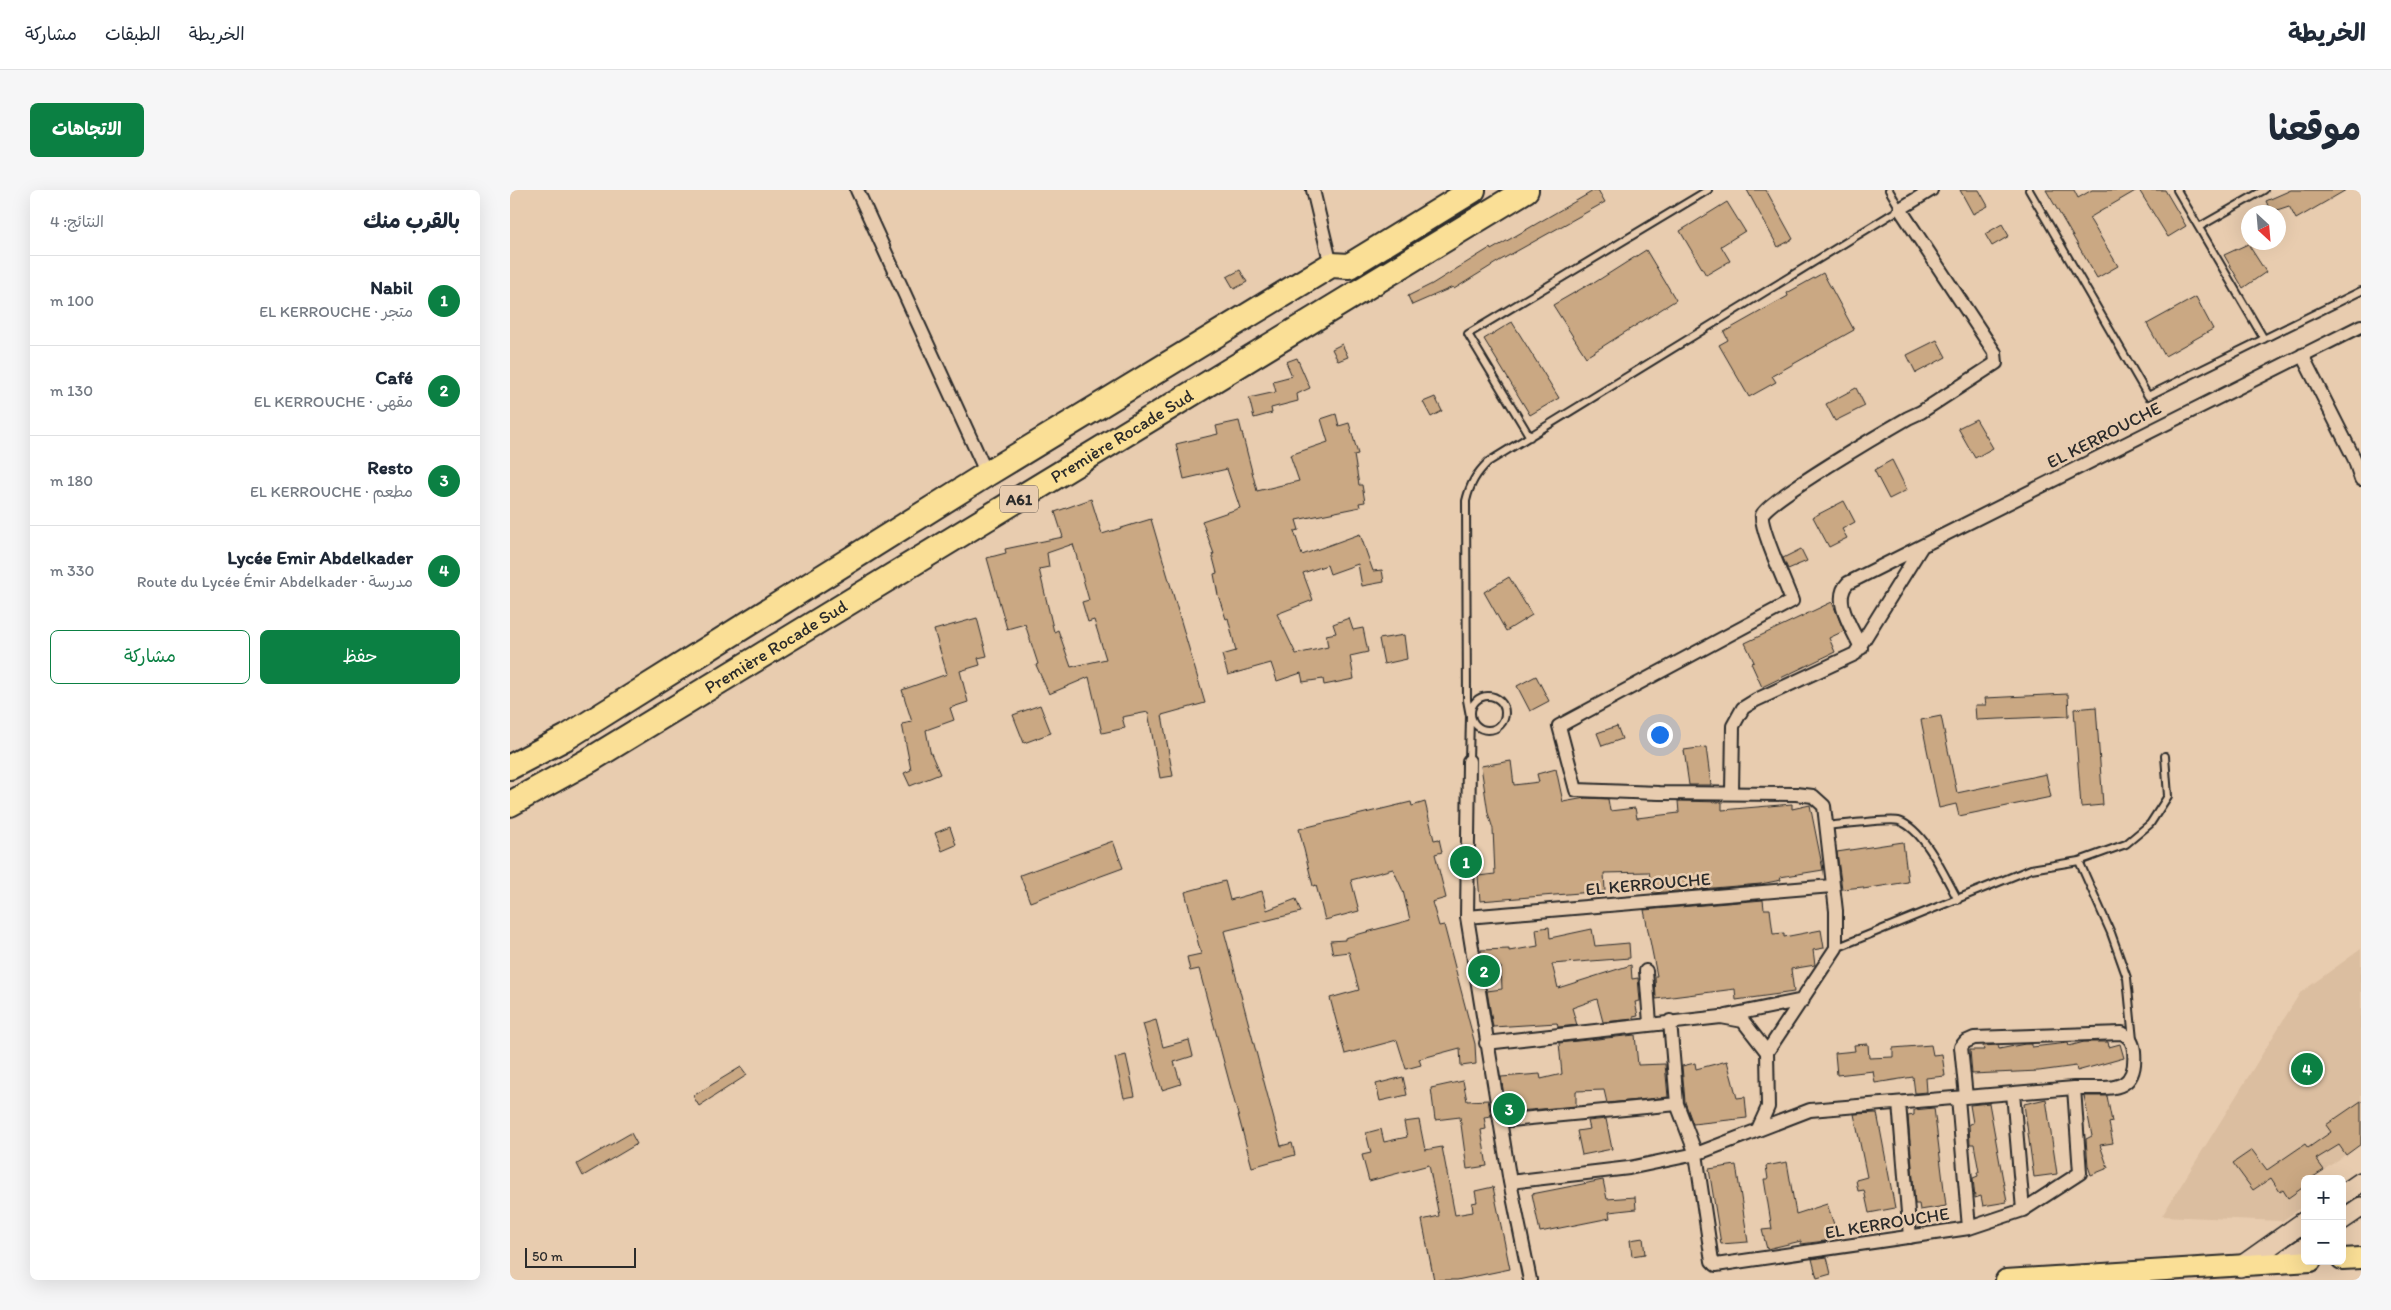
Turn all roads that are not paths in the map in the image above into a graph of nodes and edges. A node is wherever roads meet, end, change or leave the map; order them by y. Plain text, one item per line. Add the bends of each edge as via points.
1 (857, 190) edge
2 (1313, 190) edge
3 (1473, 190) edge
4 (1526, 190) edge
5 (1708, 190) edge
6 (1889, 190) edge
7 (1931, 190) edge
8 (2029, 190) edge
9 (2177, 190) edge
10 (2264, 190) edge
11 (1900, 209) junction
12 (2199, 227) junction
13 (1331, 265) junction
14 (2361, 291) edge
15 (2361, 326) edge
16 (2264, 339) junction
17 (2302, 355) junction
18 (1530, 437) junction
19 (987, 474) junction
20 (2361, 479) edge
21 (1922, 546) junction
22 (1861, 648) junction
23 (1470, 716) junction
24 (2165, 756) dead end
25 (1469, 761) joint
26 (510, 767) edge
27 (1732, 794) junction
28 (510, 804) edge
29 (1826, 826) junction
30 (2079, 861) junction
31 (1832, 886) junction
32 (1958, 900) junction
33 (1466, 917) junction
34 (1836, 948) junction
35 (1646, 971) dead end
36 (1802, 1000) junction
37 (1722, 1017) junction
38 (1670, 1021) junction
39 (1650, 1023) junction
40 (1486, 1043) junction
41 (2133, 1045) junction
42 (1767, 1052) junction
43 (2074, 1088) junction
44 (2012, 1093) junction
45 (1962, 1098) junction
46 (1899, 1103) junction
47 (1677, 1104) junction
48 (1500, 1121) junction
49 (1758, 1130) junction
50 (1696, 1154) junction
51 (1510, 1182) junction
52 (2361, 1182) edge
53 (2346, 1192) edge
54 (2361, 1207) edge
55 (2023, 1210) junction
56 (2346, 1217) edge
57 (2301, 1224) edge
58 (1969, 1228) junction
59 (1910, 1237) junction
60 (2301, 1249) edge
61 (2361, 1258) edge
62 (2346, 1259) edge
63 (2301, 1262) edge
64 (2281, 1263) junction
65 (2240, 1267) junction
66 (1530, 1280) edge
67 (2006, 1280) edge

1 - 19 street
2 - 13 street
3 - 13 highway, Première Rocade Sud / A61 via 1349,266
4 - 28 highway, Première Rocade Sud / A61 via 599,754
5 - 18 lane via 1468,334
6 - 11 lane
7 - 11 street
8 - 16 lane via 2148,396
9 - 12 lane
10 - 12 lane
11 - 18 lane
11 - 27 street via 1996,353 1996,363 1789,491 1764,510 1764,529 1792,601 1559,726 1576,790
12 - 16 lane
13 - 19 highway, Première Rocade Sud / A61
14 - 16 lane
15 - 17 street, EL KERROUCHE
17 - 20 street via 2354,458
17 - 21 street, EL KERROUCHE
18 - 23 lane via 1488,462 1476,473 1469,487 1466,501 1467,700
19 - 26 highway, Première Rocade Sud / A61 via 567,737
21 - 22 street
21 - 22 street, EL KERROUCHE via 1842,589 1840,600
22 - 27 street via 1847,659 1743,708 1733,726
23 - 23 lane via 1476,727 1494,730 1503,721 1505,709 1493,696 1481,697 1472,704
23 - 25 lane
24 - 30 lane via 2168,796 2150,824 2126,844
25 - 33 street
27 - 29 street via 1813,796 1824,806
29 - 31 street
29 - 32 lane via 1897,820 1912,828 1928,848
30 - 32 lane via 2031,869
30 - 41 lane via 2127,978
31 - 33 street, EL KERROUCHE
31 - 34 street
32 - 34 lane
33 - 40 street
34 - 36 street
35 - 39 street
36 - 37 street
36 - 42 street
37 - 38 street
37 - 42 street via 1743,1021
38 - 39 street
38 - 47 street
39 - 40 street
40 - 48 street
41 - 43 street via 2135,1068 2128,1081 2117,1087
41 - 45 street via 2128,1036 2122,1034 1974,1038 1961,1047
42 - 49 street via 1768,1107
43 - 44 street
43 - 55 street, EL KERROUCHE via 2080,1174
44 - 45 street
44 - 55 street
45 - 46 street
45 - 58 street
46 - 49 street via 1810,1110
46 - 59 street
47 - 48 street
47 - 50 street
48 - 51 street
49 - 50 street
50 - 51 street via 1629,1168
50 - 59 street, EL KERROUCHE via 1712,1261 1716,1265
51 - 66 street
52 - 53 street
54 - 56 street
55 - 58 street, EL KERROUCHE
57 - 65 street
58 - 59 street, EL KERROUCHE
60 - 64 street
61 - 62 main road
63 - 64 main road
64 - 65 main road
65 - 67 main road

